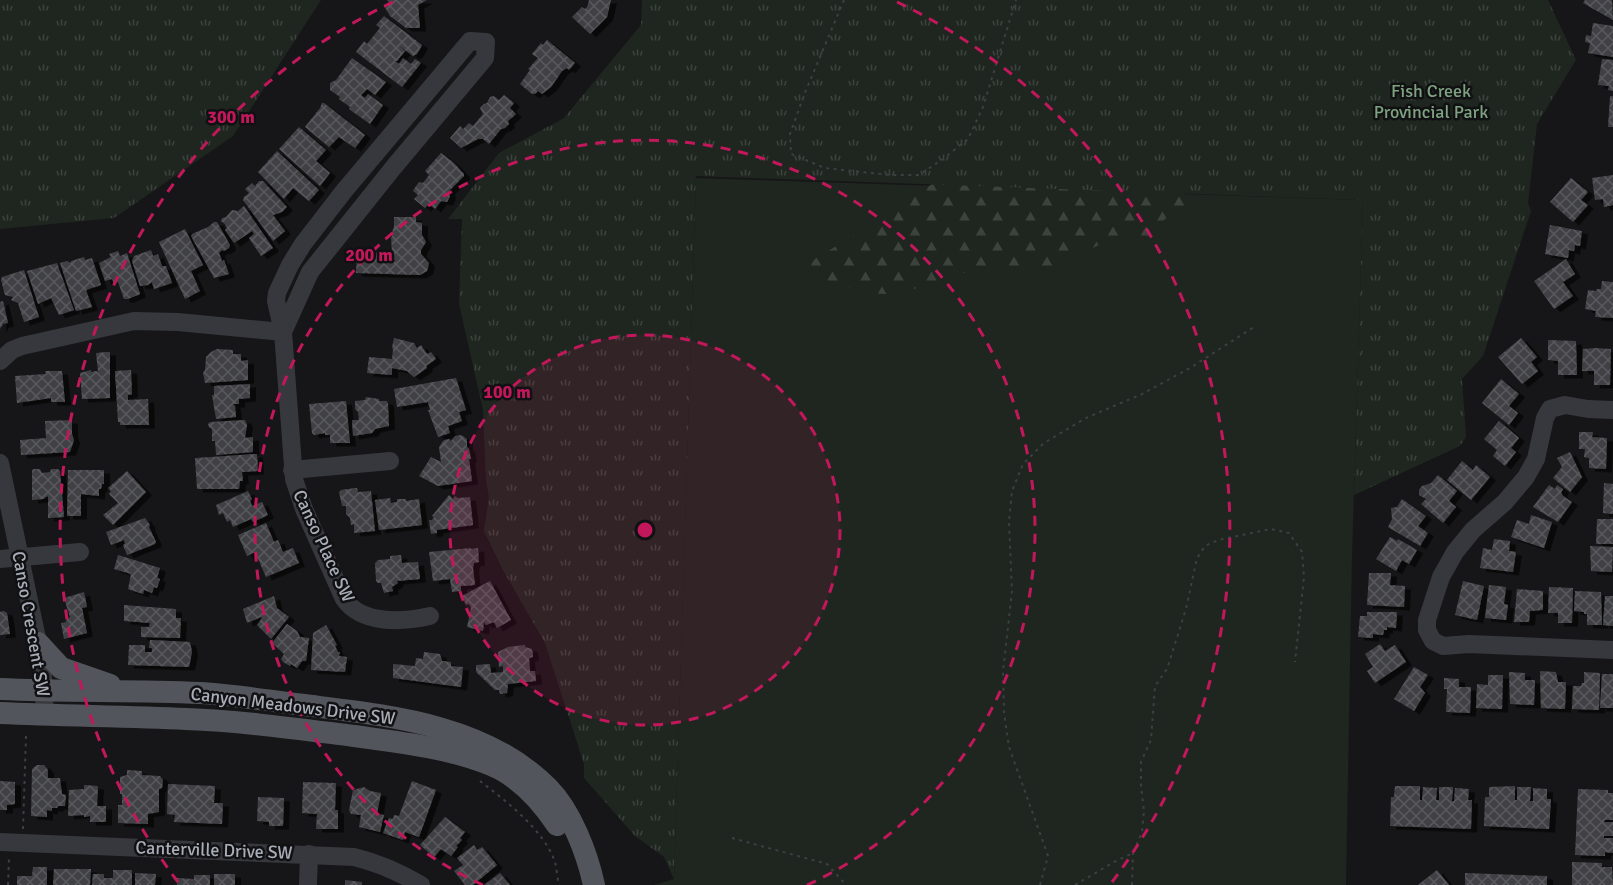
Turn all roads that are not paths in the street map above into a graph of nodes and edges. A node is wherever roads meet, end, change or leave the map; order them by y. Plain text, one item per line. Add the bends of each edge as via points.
1 (376, 155) junction
2 (393, 168) junction
3 (283, 332) junction
4 (0, 361) edge
5 (1613, 410) edge
6 (390, 461) dead end
7 (0, 463) edge
8 (292, 470) junction
9 (80, 552) dead end
10 (20, 556) junction
11 (0, 559) edge
12 (430, 616) dead end
13 (38, 643) junction
14 (1613, 650) edge
15 (0, 689) edge
16 (126, 690) junction
17 (44, 691) junction
18 (0, 713) edge
19 (45, 715) junction
20 (554, 807) junction
21 (10, 843) edge
22 (309, 854) junction
23 (308, 885) edge
24 (421, 885) edge
25 (579, 885) edge
26 (594, 885) edge

1 - 2 street
1 - 2 street, Canso Place SW via 470,41 486,42 485,58
1 - 3 street, Canso Place SW via 344,191 290,265 276,302
2 - 3 street, Canso Place SW via 310,273
3 - 4 street via 178,321 134,321 22,346
3 - 8 street, Canso Place SW
5 - 14 street via 1565,405 1550,409 1536,459 1526,477 1473,530 1441,577 1427,630 1433,641 1443,646
6 - 8 street
7 - 10 street, Canso Crescent SW
8 - 12 street, Canso Place SW via 304,509 348,605 361,615 381,618 410,621
9 - 10 street
10 - 11 street
10 - 13 street, Canso Crescent SW
13 - 16 main road via 61,668
13 - 17 street, Canso Crescent SW
15 - 17 main road, Canyon Meadows Drive SW
16 - 17 main road, Canyon Meadows Drive SW
16 - 20 main road, Canyon Meadows Drive SW via 202,693 349,710 440,728 508,758 548,788
17 - 19 street, Canso Crescent SW
18 - 19 main road, Canyon Meadows Drive SW
19 - 20 main road, Canyon Meadows Drive SW via 188,718 381,740 464,756 493,766
20 - 25 main road
20 - 26 main road via 588,859
21 - 22 street, Canterville Drive SW
22 - 23 street
22 - 24 street, Canterville Drive SW via 377,862

